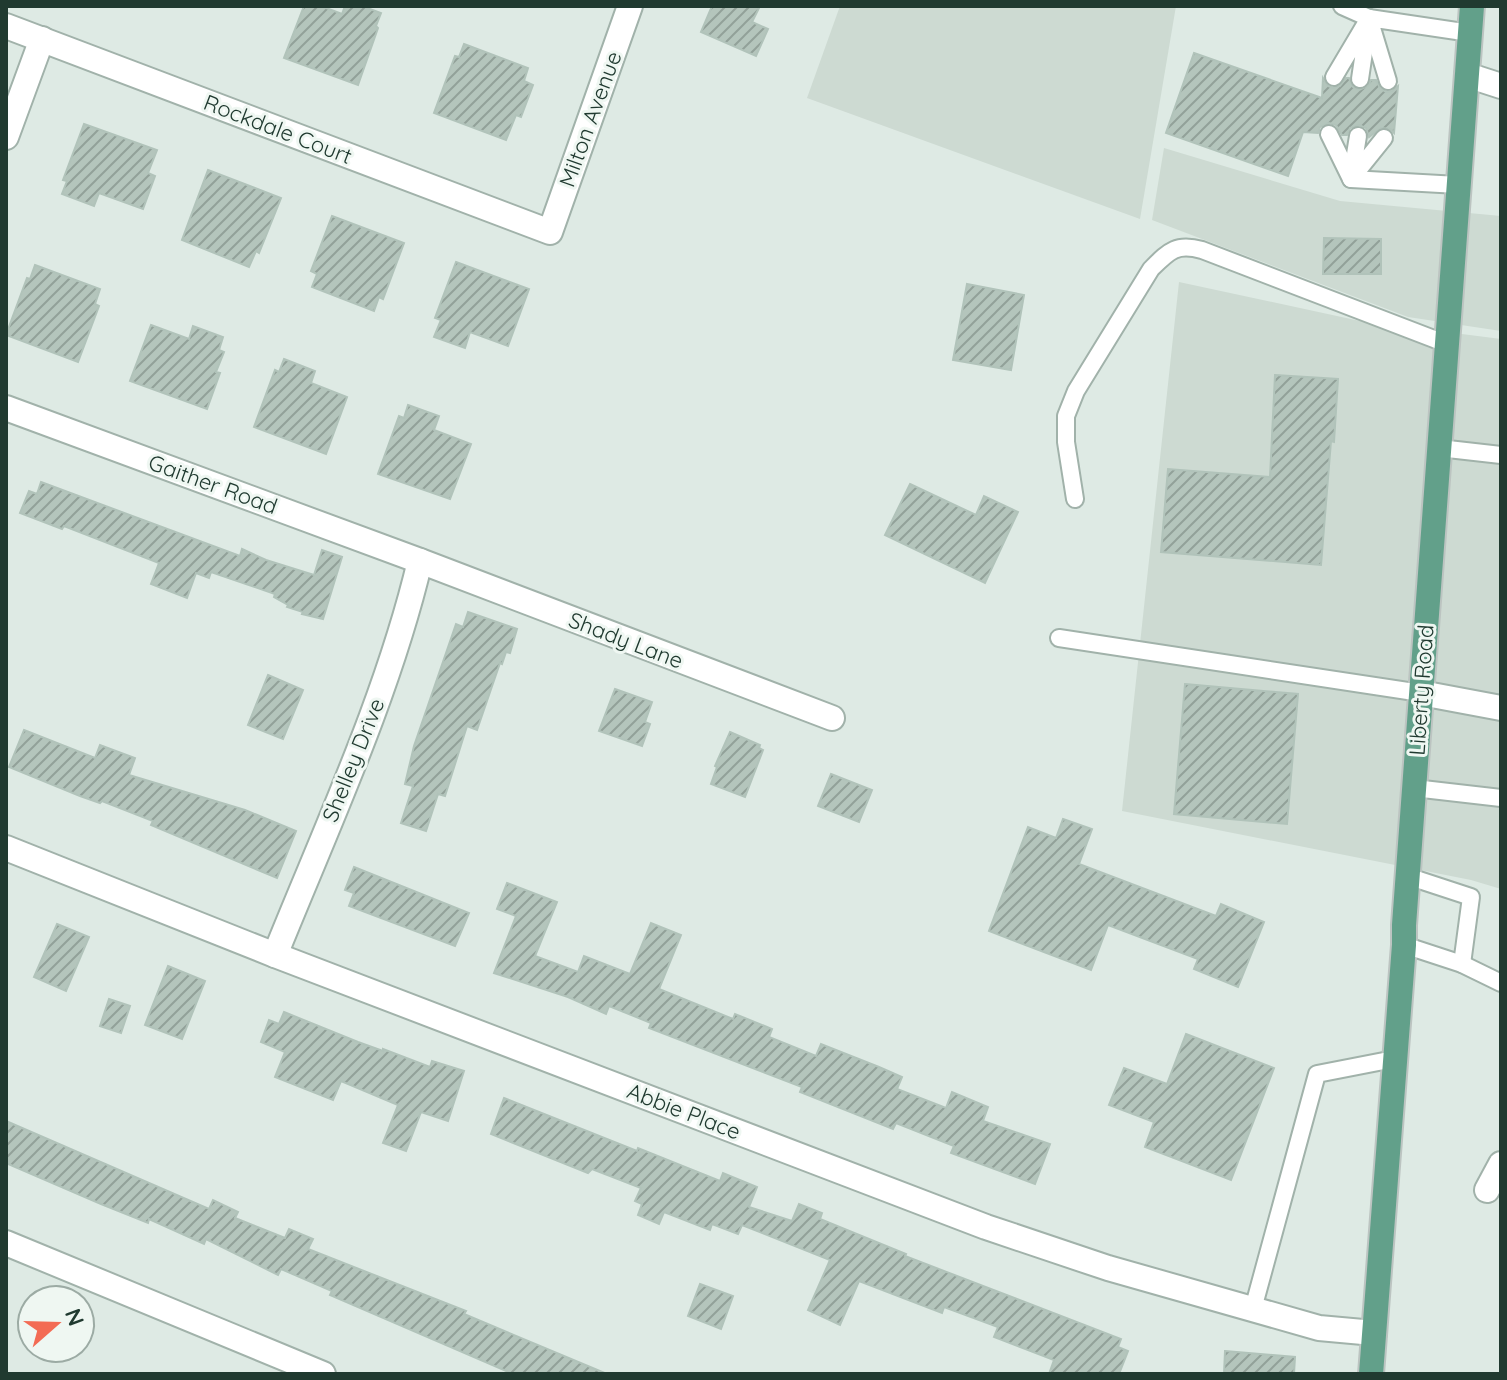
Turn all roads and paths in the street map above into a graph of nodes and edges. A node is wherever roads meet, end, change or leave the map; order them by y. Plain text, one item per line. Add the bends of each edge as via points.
1 (630, 6) edge
2 (1342, 6) edge
3 (1472, 6) edge
4 (1369, 18) junction
5 (6, 26) edge
6 (1470, 33) junction
7 (42, 39) junction
8 (1467, 75) junction
9 (1334, 77) dead end
10 (1360, 79) dead end
11 (1388, 81) dead end
12 (1501, 86) edge
13 (1329, 134) dead end
14 (1358, 136) dead end
15 (6, 137) edge
16 (1384, 138) dead end
17 (1351, 179) junction
18 (1458, 185) junction
19 (550, 232) joint
20 (1447, 344) junction
21 (6, 408) edge
22 (1439, 448) junction
23 (1501, 455) edge
24 (1075, 499) dead end
25 (420, 561) junction
26 (1059, 638) dead end
27 (1421, 693) junction
28 (1501, 708) edge
29 (832, 718) dead end
30 (1414, 788) junction
31 (1501, 798) edge
32 (6, 848) edge
33 (1407, 876) junction
34 (1404, 945) junction
35 (275, 955) junction
36 (1462, 964) junction
37 (1501, 983) edge
38 (1394, 1059) junction
39 (1501, 1164) edge
40 (1487, 1190) dead end
41 (6, 1243) edge
42 (1253, 1309) junction
43 (1374, 1333) junction
44 (323, 1374) edge
45 (1371, 1374) edge

1 - 19 street, Milton Avenue
2 - 4 lane
3 - 6 main road, Liberty Road
4 - 6 lane
4 - 9 lane
4 - 10 lane
4 - 11 lane
5 - 7 street, Rockdale Court
6 - 8 main road, Liberty Road
7 - 15 street
7 - 19 street, Rockdale Court
8 - 12 street
8 - 18 main road, Liberty Road
13 - 17 lane
14 - 17 lane
16 - 17 lane
17 - 18 lane
18 - 20 main road, Liberty Road
20 - 22 main road, Liberty Road
20 - 24 lane via 1202,250 1178,248 1151,269 1076,391 1066,416
21 - 25 street, Gaither Road
22 - 23 lane
22 - 27 main road, Liberty Road
25 - 29 street, Shady Lane
25 - 35 street, Shelley Drive via 392,662
26 - 27 lane
27 - 28 street
27 - 30 main road, Liberty Road
30 - 31 lane
30 - 33 main road, Liberty Road
32 - 35 street, Abbie Place
33 - 34 main road, Liberty Road
33 - 36 lane via 1471,897
34 - 36 lane
34 - 38 main road, Liberty Road
35 - 42 street, Abbie Place via 986,1227
36 - 37 lane
38 - 42 lane via 1317,1074
38 - 43 main road, Liberty Road
39 - 40 street
41 - 44 street
42 - 43 street, Abbie Place via 1319,1328
43 - 45 main road, Liberty Road

